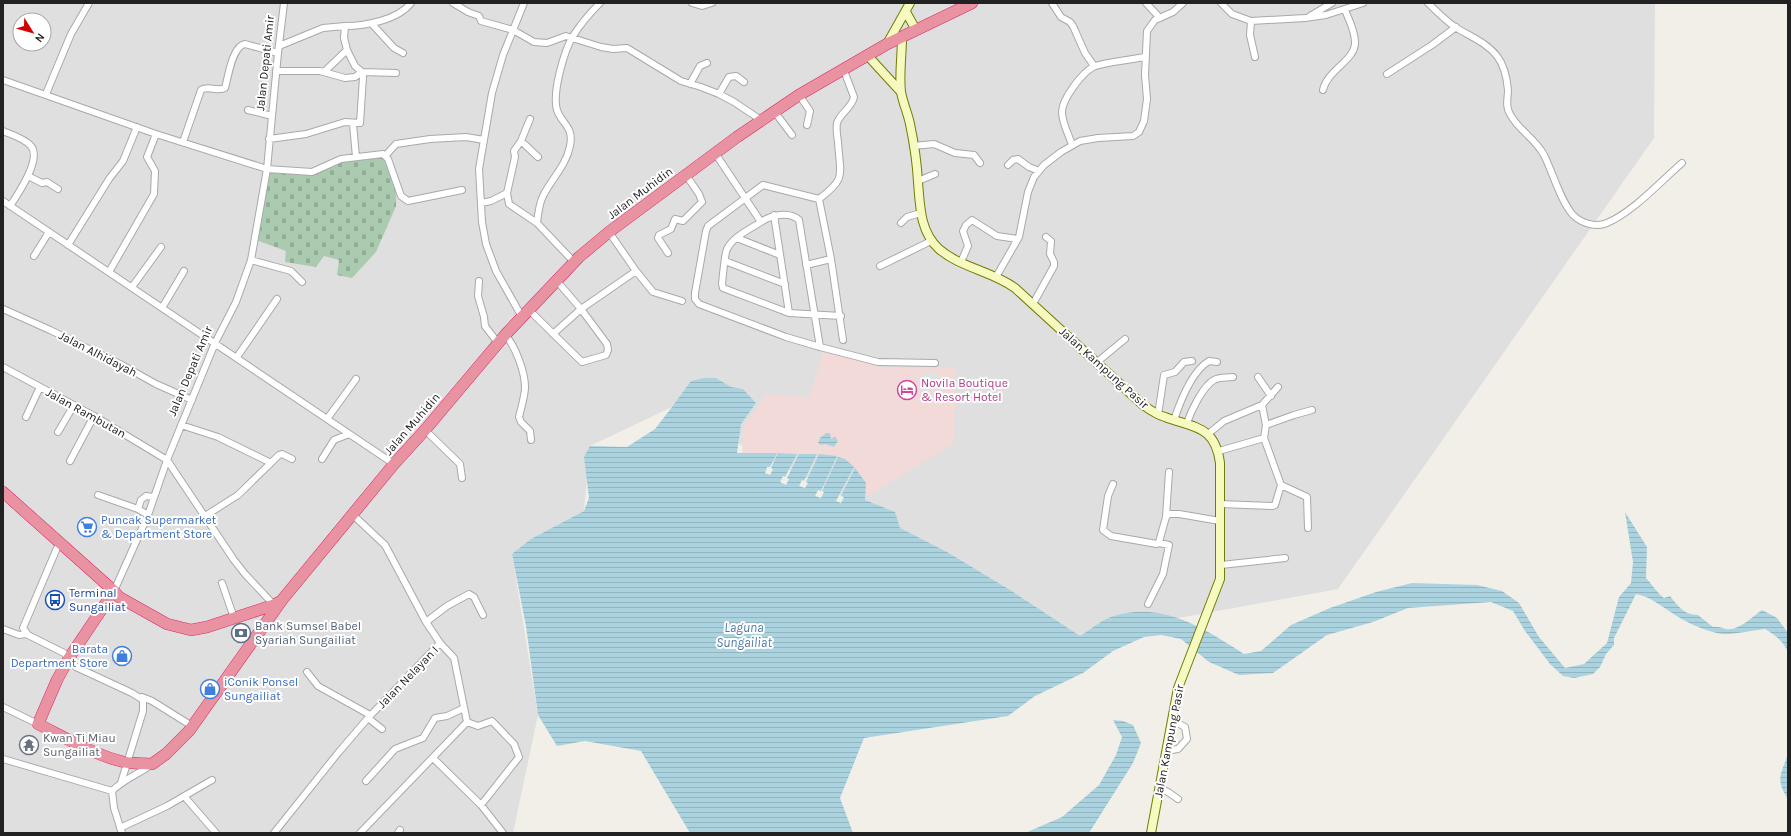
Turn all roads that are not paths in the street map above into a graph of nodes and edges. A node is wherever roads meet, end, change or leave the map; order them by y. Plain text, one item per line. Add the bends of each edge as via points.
1 (89, 3) edge
2 (284, 3) edge
3 (411, 3) edge
4 (453, 3) edge
5 (524, 3) edge
6 (600, 3) edge
7 (692, 3) edge
8 (712, 3) edge
9 (910, 3) edge
10 (972, 3) edge
11 (1052, 3) edge
12 (1146, 3) edge
13 (1183, 3) edge
14 (1221, 3) edge
15 (1332, 3) edge
16 (1363, 3) edge
17 (1428, 3) edge
18 (1345, 10) junction
19 (906, 12) junction
20 (1160, 18) junction
21 (1305, 18) junction
22 (1251, 21) junction
23 (372, 24) junction
24 (345, 26) junction
25 (1456, 27) junction
26 (513, 30) junction
27 (916, 30) junction
28 (902, 37) junction
29 (577, 39) junction
30 (887, 44) junction
31 (278, 46) junction
32 (347, 50) junction
33 (402, 53) dead end
34 (278, 54) junction
35 (868, 56) junction
36 (1145, 57) junction
37 (1255, 57) dead end
38 (707, 64) dead end
39 (1094, 66) junction
40 (843, 68) junction
41 (276, 71) junction
42 (324, 72) junction
43 (362, 72) junction
44 (396, 73) dead end
45 (1387, 74) dead end
46 (3, 80) edge
47 (744, 82) dead end
48 (690, 84) junction
49 (1323, 90) dead end
50 (901, 92) junction
51 (46, 94) junction
52 (719, 94) junction
53 (799, 94) junction
54 (248, 110) dead end
55 (774, 111) junction
56 (272, 116) junction
57 (530, 119) dead end
58 (760, 120) junction
59 (353, 124) junction
60 (807, 125) dead end
61 (137, 127) junction
62 (3, 131) edge
63 (156, 134) junction
64 (792, 135) dead end
65 (269, 140) junction
66 (484, 140) junction
67 (522, 141) junction
68 (183, 142) junction
69 (1072, 145) junction
70 (913, 146) junction
71 (715, 153) junction
72 (386, 155) junction
73 (356, 157) junction
74 (538, 157) dead end
75 (980, 163) dead end
76 (1682, 163) dead end
77 (1008, 165) dead end
78 (267, 169) junction
79 (1039, 171) junction
80 (935, 174) dead end
81 (686, 175) junction
82 (28, 176) junction
83 (918, 181) junction
84 (58, 189) dead end
85 (462, 190) dead end
86 (507, 193) junction
87 (745, 198) junction
88 (819, 199) junction
89 (3, 201) edge
90 (481, 203) junction
91 (10, 206) junction
92 (921, 213) junction
93 (774, 215) junction
94 (761, 222) junction
95 (537, 223) junction
96 (901, 224) dead end
97 (50, 232) junction
98 (609, 232) junction
99 (1046, 237) dead end
100 (737, 238) junction
101 (1018, 239) junction
102 (931, 240) junction
103 (68, 245) junction
104 (161, 246) dead end
105 (668, 253) dead end
106 (780, 255) junction
107 (34, 256) dead end
108 (250, 260) junction
109 (831, 260) junction
110 (725, 261) junction
111 (574, 262) junction
112 (961, 262) junction
113 (806, 265) junction
114 (880, 266) dead end
115 (184, 271) dead end
116 (636, 271) junction
117 (109, 272) junction
118 (996, 278) junction
119 (556, 280) junction
120 (479, 281) dead end
121 (302, 282) dead end
122 (785, 284) junction
123 (132, 288) junction
124 (278, 300) dead end
125 (682, 301) dead end
126 (1033, 304) junction
127 (3, 308) edge
128 (162, 308) junction
129 (580, 309) junction
130 (789, 313) junction
131 (522, 315) junction
132 (814, 315) junction
133 (840, 316) junction
134 (553, 334) junction
135 (503, 337) junction
136 (1125, 339) dead end
137 (844, 340) dead end
138 (215, 343) junction
139 (820, 348) junction
140 (236, 357) junction
141 (1192, 361) dead end
142 (1217, 362) dead end
143 (935, 363) dead end
144 (1096, 363) junction
145 (3, 367) edge
146 (1233, 377) dead end
147 (1258, 378) dead end
148 (356, 379) dead end
149 (40, 387) junction
150 (1278, 387) dead end
151 (1271, 396) junction
152 (192, 400) junction
153 (74, 405) junction
154 (1262, 405) junction
155 (1312, 410) dead end
156 (1158, 415) junction
157 (94, 416) junction
158 (26, 417) dead end
159 (327, 419) junction
160 (1174, 420) junction
161 (1187, 423) junction
162 (182, 425) junction
163 (1266, 425) junction
164 (425, 430) junction
165 (58, 432) dead end
166 (349, 434) junction
167 (1208, 434) junction
168 (1264, 438) junction
169 (530, 440) dead end
170 (1219, 450) junction
171 (292, 459) dead end
172 (322, 459) dead end
173 (167, 460) junction
174 (70, 461) dead end
175 (271, 463) junction
176 (394, 464) junction
177 (1169, 472) dead end
178 (462, 478) dead end
179 (1113, 484) dead end
180 (1280, 485) junction
181 (3, 492) edge
182 (98, 495) dead end
183 (153, 497) junction
184 (3, 500) edge
185 (1220, 504) junction
186 (138, 509) junction
187 (352, 514) junction
188 (148, 515) junction
189 (205, 516) junction
190 (1166, 517) junction
191 (1220, 521) junction
192 (1308, 528) dead end
193 (1159, 543) junction
194 (58, 548) junction
195 (1285, 558) dead end
196 (1221, 565) junction
197 (222, 583) dead end
198 (114, 595) junction
199 (278, 602) junction
200 (1148, 604) dead end
201 (249, 614) junction
202 (483, 615) dead end
203 (234, 618) junction
204 (426, 622) junction
205 (262, 628) junction
206 (3, 629) edge
207 (26, 634) junction
208 (440, 644) junction
209 (70, 658) junction
210 (307, 672) dead end
211 (142, 698) junction
212 (3, 707) edge
213 (464, 708) junction
214 (369, 717) junction
215 (1172, 720) junction
216 (467, 722) junction
217 (38, 724) junction
218 (192, 726) junction
219 (382, 729) dead end
220 (1166, 751) junction
221 (433, 758) junction
222 (3, 759) edge
223 (126, 762) junction
224 (152, 764) junction
225 (212, 780) dead end
226 (366, 781) dead end
227 (121, 783) junction
228 (1159, 788) junction
229 (112, 791) junction
230 (184, 796) junction
231 (1178, 799) dead end
232 (481, 805) junction
233 (121, 830) edge
234 (216, 833) edge
235 (274, 833) edge
236 (360, 833) edge
237 (503, 833) edge
238 (1151, 833) edge

1 - 51 street via 71,34
2 - 31 street, Jalan Depati Amir
3 - 23 street via 406,9
4 - 26 street via 479,16 483,22
5 - 26 street
6 - 29 street
7 - 8 street via 702,6
9 - 19 street
10 - 27 highway, Jalan Muhidin
11 - 39 street via 1061,17 1073,26
12 - 20 street
13 - 20 street via 1173,12
14 - 22 street via 1232,14
15 - 21 street
16 - 18 street
17 - 25 street
18 - 21 street
18 - 49 street via 1356,43 1350,56 1330,74
19 - 27 street
19 - 30 street
20 - 36 street via 1150,24 1147,30
21 - 22 street
22 - 37 street via 1250,35
23 - 24 street
23 - 33 street
24 - 31 street via 323,28
24 - 32 street
25 - 45 street
25 - 76 street via 1498,56 1504,69 1509,113 1516,124 1538,146 1568,208 1584,223 1606,224 1630,209
26 - 29 street via 540,43 566,36
26 - 66 street via 492,93
27 - 28 highway, Jalan Muhidin
28 - 30 highway, Jalan Muhidin
28 - 50 street, Jalan Kampung Pasir
29 - 48 street via 613,49 627,48
29 - 95 street via 561,65 556,92 556,109 569,128 571,143 564,165 542,197
30 - 35 highway, Jalan Muhidin
31 - 34 street, Jalan Depati Amir
32 - 42 street
32 - 43 street via 355,66
34 - 41 street, Jalan Depati Amir
34 - 68 street via 245,44 240,45 234,54 225,88 201,90
35 - 40 highway, Jalan Muhidin
35 - 50 street, Jalan Kampung Pasir
36 - 39 street
36 - 69 street via 1147,99 1144,121 1138,132 1133,136 1098,138
38 - 48 street via 700,66
39 - 69 street via 1070,92 1062,110
40 - 53 highway, Jalan Muhidin
40 - 88 street via 854,97 853,102 841,114 837,126 841,176 832,189
41 - 42 street
41 - 56 street, Jalan Depati Amir
42 - 43 street via 345,78 355,77
43 - 44 street
43 - 59 street via 361,120 358,124
46 - 51 street
47 - 52 street via 736,76 729,77
48 - 52 street
50 - 70 street, Jalan Kampung Pasir
51 - 61 street
52 - 58 street
53 - 55 highway, Jalan Muhidin
53 - 60 street via 810,111
54 - 56 street
55 - 58 highway, Jalan Muhidin
55 - 64 street
56 - 65 street, Jalan Depati Amir
57 - 67 street
58 - 71 highway, Jalan Muhidin
59 - 65 street via 345,122 306,134
59 - 73 street
61 - 63 street
61 - 103 street via 124,160 109,179
62 - 82 street via 24,140 32,148 34,153
63 - 68 street
63 - 117 street via 148,157 155,170 154,194
65 - 78 street, Jalan Depati Amir
66 - 72 street via 456,137 396,144
66 - 90 street via 479,170
67 - 74 street
67 - 86 street via 514,151
68 - 78 street
69 - 79 street via 1044,164
70 - 75 street via 934,144 955,153 974,155
70 - 83 street, Jalan Kampung Pasir
71 - 81 highway, Jalan Muhidin
71 - 87 street
72 - 73 street
72 - 85 street via 401,196 405,200 425,199
73 - 78 street via 341,159 312,172
77 - 79 street via 1018,159
78 - 108 street, Jalan Depati Amir
79 - 101 street via 1028,192
80 - 83 street
81 - 98 highway, Jalan Muhidin
81 - 105 street via 702,202 683,221 674,219 671,229 659,235 658,238
82 - 84 street via 42,184 47,182
82 - 91 street
83 - 92 street, Jalan Kampung Pasir
86 - 90 street
86 - 95 street via 510,206
87 - 88 street via 764,185
87 - 94 street
87 - 139 street via 706,229 695,299 698,304 716,312
88 - 109 street
89 - 91 street
90 - 131 street via 486,244 496,271
91 - 97 street
92 - 96 street via 907,217
92 - 102 street, Jalan Kampung Pasir
93 - 94 street
93 - 106 street
93 - 113 street via 796,217 799,220
94 - 100 street
95 - 111 street
97 - 103 street
97 - 107 street
98 - 111 highway, Jalan Muhidin
98 - 116 street
99 - 126 street via 1051,241 1050,254 1054,266
100 - 106 street
100 - 110 street via 726,252
101 - 112 street via 997,236 972,220 963,231 968,246
101 - 118 street
102 - 112 street, Jalan Kampung Pasir via 947,256
102 - 114 street
103 - 117 street
104 - 123 street
106 - 122 street
108 - 121 street via 291,271
108 - 138 street, Jalan Depati Amir via 236,302
109 - 113 street
109 - 133 street
110 - 122 street
110 - 130 street via 722,284 724,289
111 - 119 highway, Jalan Muhidin
112 - 118 street, Jalan Kampung Pasir
113 - 132 street
115 - 128 street
116 - 125 street via 653,292
116 - 129 street
117 - 123 street
118 - 126 street, Jalan Kampung Pasir via 1015,288
119 - 129 street
119 - 131 highway, Jalan Muhidin
120 - 135 street via 478,296 485,326
122 - 130 street
123 - 128 street
124 - 140 street
126 - 144 street, Jalan Kampung Pasir
127 - 152 street, Jalan Alhidayah
128 - 138 street
129 - 134 street
129 - 134 street via 607,344 606,355 582,362
130 - 132 street
131 - 134 street
131 - 135 highway, Jalan Muhidin
132 - 133 street
132 - 139 street
133 - 137 street
135 - 164 highway, Jalan Muhidin
135 - 169 street via 514,346 521,370 525,388 519,417 530,431
136 - 144 street
138 - 140 street
138 - 152 street, Jalan Depati Amir
139 - 143 street via 878,362
140 - 159 street
141 - 156 street via 1184,362 1175,372 1164,375
142 - 160 street via 1208,361 1198,371 1180,401
144 - 156 street, Jalan Kampung Pasir
145 - 149 street, Jalan Rambutan
146 - 161 street via 1211,382
147 - 151 street
148 - 159 street
149 - 153 street, Jalan Rambutan
149 - 158 street
150 - 151 street
151 - 154 street
152 - 162 street, Jalan Depati Amir
153 - 157 street, Jalan Rambutan
153 - 165 street
154 - 163 street
154 - 167 street via 1224,421
155 - 163 street
156 - 160 street, Jalan Kampung Pasir
157 - 173 street, Jalan Rambutan
157 - 174 street
159 - 166 street
160 - 161 street, Jalan Kampung Pasir
161 - 167 street, Jalan Kampung Pasir
162 - 173 street, Jalan Depati Amir
162 - 175 street via 223,439
163 - 168 street
164 - 176 highway, Jalan Muhidin
164 - 178 street via 460,464
166 - 172 street via 334,440
166 - 176 street
167 - 170 street, Jalan Kampung Pasir
168 - 170 street
168 - 180 street
170 - 185 street, Jalan Kampung Pasir
171 - 175 street via 282,454
173 - 183 street, Jalan Depati Amir
173 - 189 street
175 - 189 street via 238,495
176 - 187 highway, Jalan Muhidin
177 - 190 street
179 - 193 street via 1108,496 1102,530 1111,536
180 - 185 street via 1275,505 1272,506
180 - 192 street via 1307,497
181 - 198 highway
182 - 186 street
183 - 186 street via 143,497
183 - 188 street, Jalan Depati Amir
184 - 194 highway
185 - 191 street, Jalan Kampung Pasir
186 - 188 street
187 - 199 highway, Jalan Muhidin
187 - 204 street, Jalan Nelayan I via 385,545
188 - 198 street, Jalan Depati Amir
189 - 199 street via 242,571
190 - 191 street via 1168,514 1179,514
190 - 193 street
191 - 196 street, Jalan Kampung Pasir
193 - 200 street via 1169,545 1163,574
194 - 198 highway
194 - 207 street via 23,625
195 - 196 street
196 - 215 street, Jalan Kampung Pasir via 1220,579 1178,688
197 - 203 street
198 - 203 highway via 160,621 192,630
198 - 209 highway, Jalan Depati Amir
199 - 201 highway
199 - 205 highway, Jalan Muhidin
201 - 203 highway
201 - 205 highway
202 - 204 street via 474,597 469,594
204 - 208 street, Jalan Nelayan I
205 - 218 highway, Jalan Muhidin
206 - 207 street via 19,635
207 - 209 street
208 - 213 street via 454,658
208 - 214 street, Jalan Nelayan I
209 - 211 street via 76,667
209 - 217 highway, Jalan Depati Amir via 57,680
210 - 214 street via 318,686
211 - 218 street via 152,701
211 - 223 street via 143,711
212 - 217 street
213 - 216 street
213 - 226 street via 447,716 435,718 423,738 395,749
214 - 219 street
214 - 235 street, Jalan Nelayan I
215 - 220 street, Jalan Kampung Pasir
215 - 220 street via 1185,727 1186,739 1178,749
216 - 221 street
216 - 232 street via 478,726 492,720 514,744 519,757
217 - 223 highway via 77,744
218 - 224 highway, Jalan Muhidin
220 - 228 street, Jalan Kampung Pasir
221 - 232 street
221 - 236 street
222 - 229 street
223 - 224 highway
223 - 227 street
224 - 227 street
225 - 230 street
227 - 229 street
228 - 231 street
228 - 238 street, Jalan Kampung Pasir
229 - 233 street
230 - 233 street
230 - 234 street
232 - 237 street

